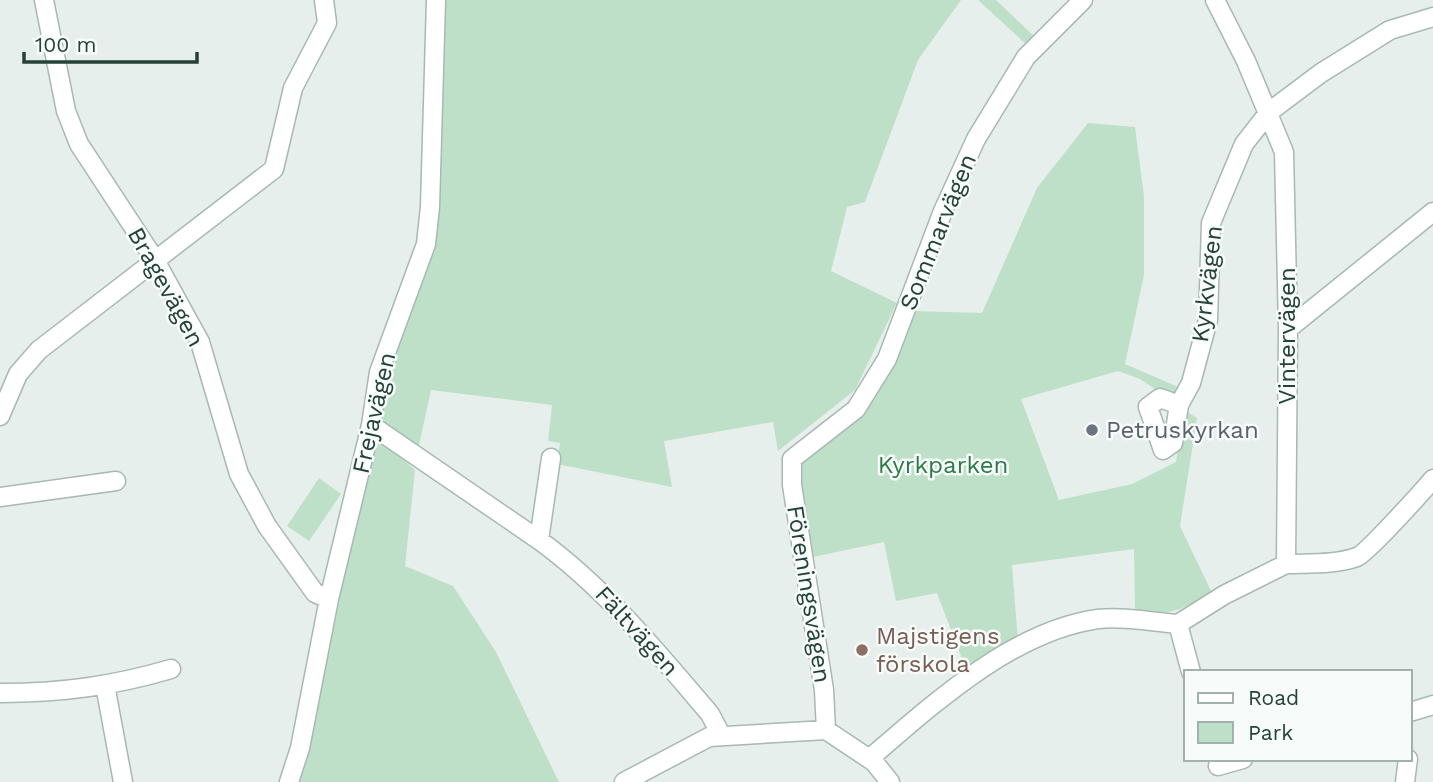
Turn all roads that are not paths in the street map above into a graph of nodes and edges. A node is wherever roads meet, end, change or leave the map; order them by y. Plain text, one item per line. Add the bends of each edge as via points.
1 (44, 0) edge
2 (324, 0) edge
3 (436, 0) edge
4 (1083, 0) edge
5 (1215, 0) edge
6 (1433, 17) edge
7 (1269, 112) junction
8 (1433, 212) edge
9 (155, 260) junction
10 (1288, 329) junction
11 (1179, 405) dead end
12 (0, 416) edge
13 (371, 425) junction
14 (551, 458) dead end
15 (792, 459) joint
16 (1433, 479) edge
17 (116, 481) dead end
18 (0, 497) edge
19 (539, 540) junction
20 (1286, 564) junction
21 (329, 598) junction
22 (1178, 624) junction
23 (172, 669) dead end
24 (1190, 670) edge
25 (105, 685) junction
26 (0, 693) edge
27 (1433, 705) edge
28 (1412, 711) edge
29 (826, 730) junction
30 (722, 735) junction
31 (869, 759) junction
32 (1238, 761) edge
33 (1408, 761) edge
34 (1219, 769) edge
35 (123, 782) edge
36 (289, 782) edge
37 (624, 782) edge
38 (890, 782) edge
39 (1405, 782) edge

1 - 9 street, Bragevägen via 66,111 79,144
2 - 9 street via 327,23 287,89 274,169
3 - 13 street, Frejavägen via 426,244 379,372
4 - 15 street, Sommarvägen via 1026,57 976,139 943,211 887,359 856,409
5 - 7 street, Vintervägen
6 - 7 street, Kyrkvägen via 1372,40
7 - 10 street, Vintervägen via 1284,152
7 - 11 street, Kyrkvägen via 1244,144 1211,223 1208,320 1191,383
8 - 10 street
9 - 12 street via 39,350 18,374
9 - 21 street, Bragevägen via 200,342 239,474 267,526 307,582 315,593
10 - 20 street, Vintervägen
13 - 19 street, Fältvägen
13 - 21 street, Frejavägen
14 - 19 street
15 - 29 street, Föreningsvägen
16 - 20 street via 1359,556
17 - 18 street
19 - 30 street, Fältvägen via 604,595 710,714
20 - 22 street
21 - 36 street, Frejavägen via 300,748
22 - 24 street
22 - 31 street via 1101,618 1038,636 946,693
23 - 25 street
25 - 26 street via 63,692
25 - 35 street
27 - 28 street
29 - 30 street
29 - 31 street
30 - 37 street via 709,737
31 - 38 street
32 - 34 street
33 - 39 street

